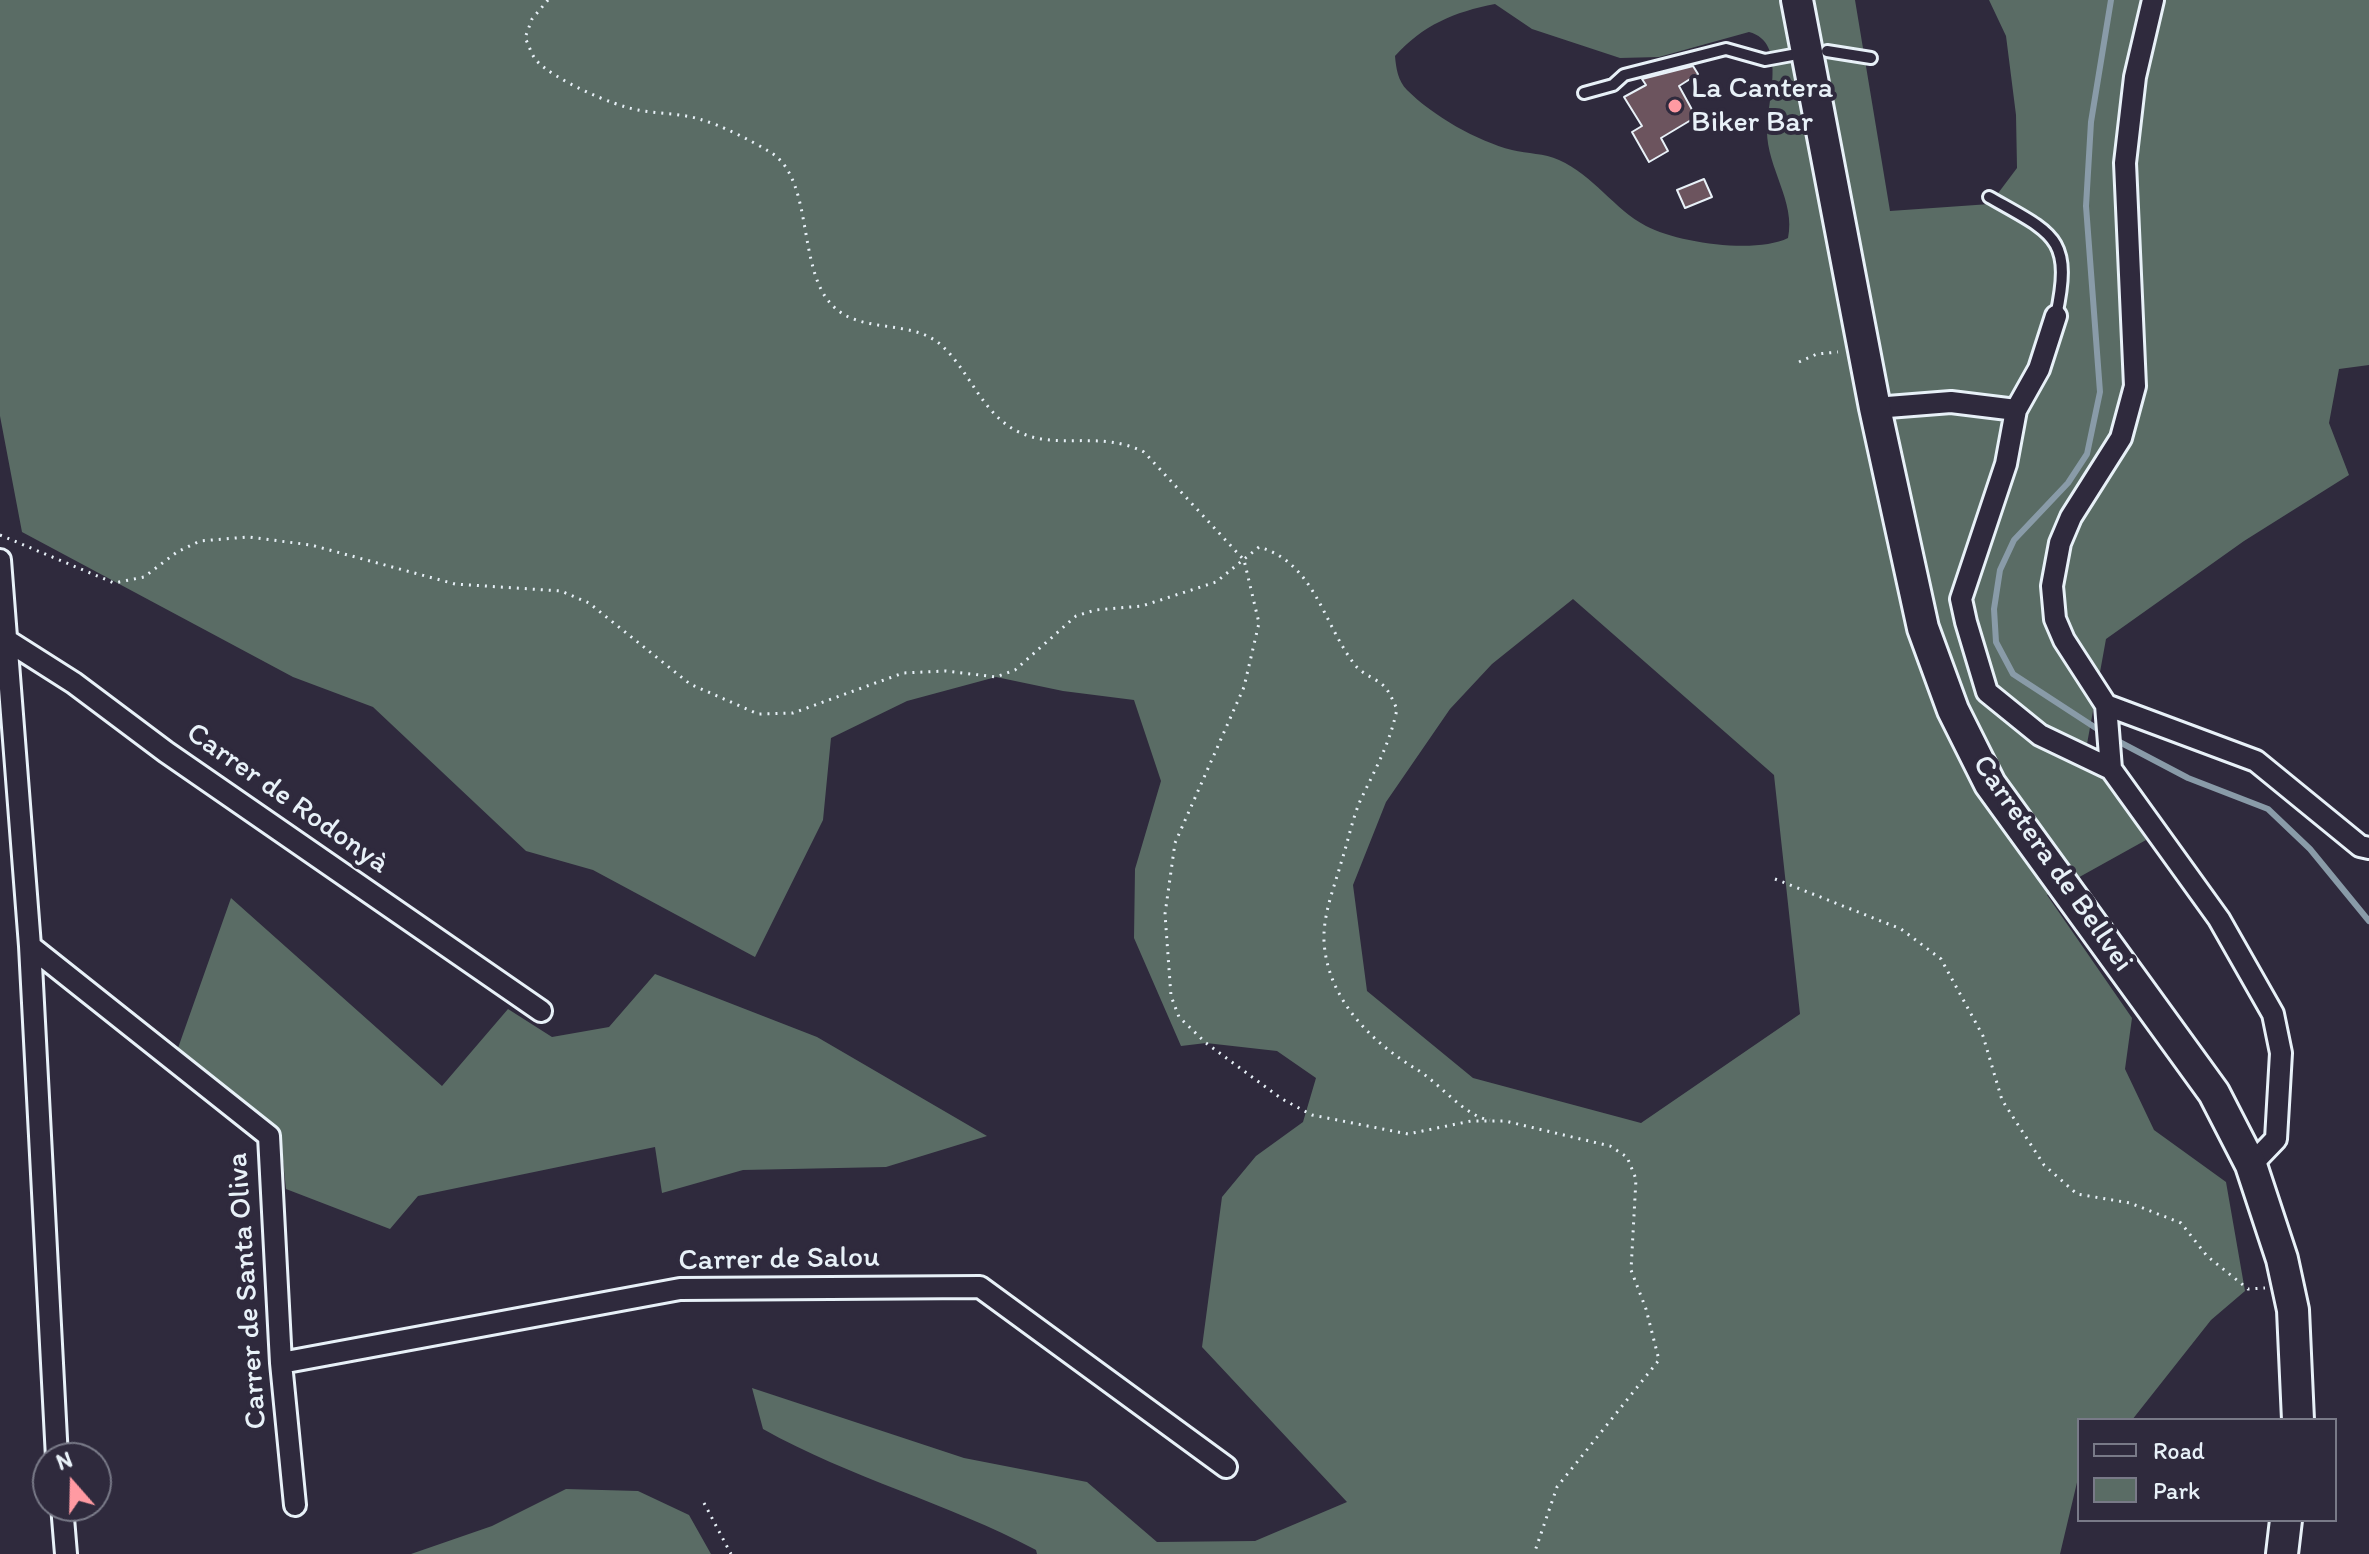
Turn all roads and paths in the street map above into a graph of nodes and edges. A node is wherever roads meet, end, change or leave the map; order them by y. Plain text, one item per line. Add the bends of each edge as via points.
1 (548, 0) edge
2 (1797, 0) edge
3 (2153, 0) edge
4 (1827, 51) dead end
5 (1792, 55) dead end
6 (1871, 58) dead end
7 (1584, 93) dead end
8 (1989, 197) dead end
9 (2056, 316) joint
10 (1865, 355) junction
11 (1799, 362) dead end
12 (1875, 408) junction
13 (2016, 410) junction
14 (0, 535) edge
15 (0, 560) edge
16 (1244, 560) junction
17 (3, 636) edge
18 (2106, 705) junction
19 (2109, 760) junction
20 (2369, 848) edge
21 (1775, 879) dead end
22 (30, 946) junction
23 (541, 1011) dead end
24 (1505, 1121) junction
25 (2251, 1165) junction
26 (2288, 1288) junction
27 (281, 1363) junction
28 (2298, 1418) edge
29 (56, 1442) edge
30 (1226, 1467) dead end
31 (704, 1503) dead end
32 (295, 1505) dead end
33 (63, 1522) edge
34 (2286, 1522) edge
35 (66, 1554) edge
36 (731, 1554) edge
37 (1534, 1554) edge
38 (2282, 1554) edge

1 - 16 path via 525,38 536,60 592,96 635,110 699,119 781,161 792,180 816,275 831,305 848,317 912,331 939,343 989,408 1017,432 1038,439 1099,438 1144,452
2 - 10 main road, Carretera de Bellvei
3 - 18 street via 2135,77 2125,163 2135,386 2121,438 2060,543 2052,586 2055,619 2064,640
4 - 6 lane
5 - 7 lane via 1765,60 1726,49 1624,75 1613,85
8 - 9 lane via 2046,232 2058,248 2064,265
9 - 13 street via 2039,369
10 - 11 path via 1817,354
10 - 12 main road, Carretera de Bellvei
12 - 13 street via 1951,402
12 - 25 main road, Carretera de Bellvei via 1923,628 1959,723 2020,828 2214,1093
13 - 19 street via 2006,464 1961,599 1966,622 1987,692 2040,735
14 - 16 path via 114,583 144,577 200,541 248,537 311,545 455,584 561,591 589,603 690,684 758,714 793,713 903,673 996,677 1015,670 1076,616 1142,606 1201,587
15 - 17 street
16 - 24 path via 1259,547 1278,552 1297,568 1322,603 1338,642 1358,669 1385,688 1397,709 1391,743 1360,802 1327,911 1328,972 1346,1008 1387,1051 1439,1082 1482,1119
16 - 24 path via 1259,623 1257,643 1244,687 1175,843 1165,914 1171,996 1179,1017 1269,1090 1312,1115 1408,1134 1471,1121
17 - 22 street
17 - 23 street, Carrer de Rodonyà
18 - 19 street
18 - 20 street via 2256,761
19 - 25 street via 2219,919 2273,1014 2281,1053 2276,1139
21 - 26 path via 1901,929 1941,959 1983,1036 2002,1100 2044,1165 2077,1194 2130,1203 2181,1223 2207,1256 2248,1289
22 - 27 street, Carrer de Santa Oliva via 269,1136
22 - 29 street
24 - 37 path via 1610,1146 1627,1157 1636,1179 1631,1270 1659,1360 1557,1487
25 - 26 main road, Carretera de Bellvei
26 - 28 main road, Carretera de Bellvei via 2298,1365
27 - 30 street, Carrer de Salou via 680,1289 980,1287
27 - 32 street, Carrer de Santa Oliva
31 - 36 path
33 - 35 street
34 - 38 main road

